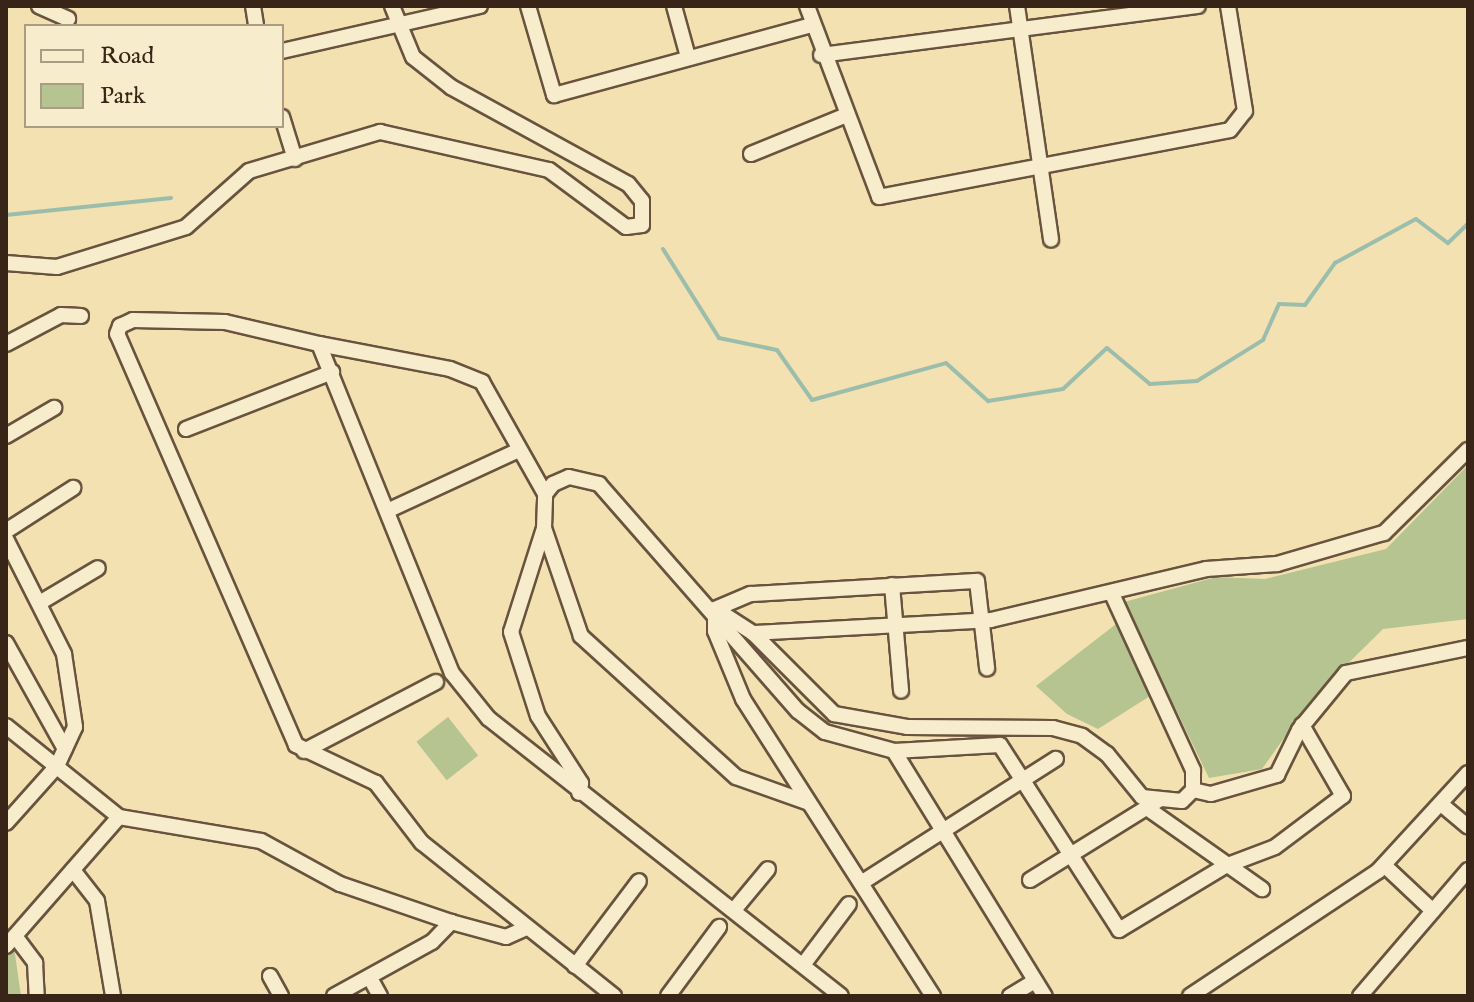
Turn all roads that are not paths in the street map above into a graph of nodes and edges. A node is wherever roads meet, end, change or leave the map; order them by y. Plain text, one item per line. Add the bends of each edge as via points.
1 (39, 6) edge
2 (392, 6) edge
3 (480, 6) edge
4 (528, 6) edge
5 (674, 6) edge
6 (807, 6) edge
7 (1017, 6) edge
8 (1198, 6) edge
9 (1228, 6) edge
10 (68, 19) dead end
11 (812, 25) junction
12 (398, 30) junction
13 (1020, 30) junction
14 (284, 51) edge
15 (821, 55) junction
16 (688, 57) junction
17 (844, 116) junction
18 (284, 123) edge
19 (751, 154) dead end
20 (295, 159) junction
21 (1038, 168) junction
22 (1051, 240) dead end
23 (6, 263) edge
24 (81, 316) dead end
25 (6, 344) edge
26 (319, 344) junction
27 (332, 372) junction
28 (54, 408) dead end
29 (186, 429) dead end
30 (6, 436) edge
31 (1468, 450) edge
32 (517, 451) junction
33 (73, 488) dead end
34 (545, 494) junction
35 (387, 511) junction
36 (544, 528) junction
37 (6, 531) edge
38 (6, 539) edge
39 (98, 568) dead end
40 (892, 585) junction
41 (1113, 596) junction
42 (41, 602) junction
43 (715, 609) junction
44 (984, 620) junction
45 (894, 628) junction
46 (753, 633) junction
47 (6, 643) edge
48 (1466, 652) edge
49 (987, 668) dead end
50 (436, 682) dead end
51 (901, 691) dead end
52 (1302, 725) junction
53 (6, 726) edge
54 (65, 749) junction
55 (304, 751) junction
56 (894, 751) junction
57 (1056, 759) dead end
58 (57, 766) junction
59 (1468, 773) edge
60 (1022, 779) junction
61 (1193, 790) junction
62 (579, 793) junction
63 (809, 803) junction
64 (1153, 804) junction
65 (1441, 804) junction
66 (119, 817) junction
67 (6, 823) edge
68 (1468, 827) edge
69 (943, 831) junction
70 (1068, 856) junction
71 (1384, 865) junction
72 (1225, 866) junction
73 (768, 869) dead end
74 (73, 870) junction
75 (1468, 870) edge
76 (1030, 880) dead end
77 (639, 881) dead end
78 (861, 883) junction
79 (1262, 889) dead end
80 (849, 904) dead end
81 (734, 910) junction
82 (1433, 911) junction
83 (451, 922) junction
84 (719, 927) dead end
85 (526, 928) junction
86 (10, 941) edge
87 (803, 965) junction
88 (575, 966) junction
89 (270, 976) dead end
90 (370, 978) junction
91 (1035, 981) junction
92 (838, 995) edge
93 (37, 996) edge
94 (113, 996) edge
95 (281, 996) edge
96 (334, 996) edge
97 (380, 996) edge
98 (614, 996) edge
99 (668, 996) edge
100 (933, 996) edge
101 (1010, 996) edge
102 (1045, 996) edge
103 (1190, 996) edge
104 (1360, 996) edge

1 - 10 street
2 - 12 street
3 - 12 street
4 - 16 street via 554,95
5 - 16 street
6 - 11 street
7 - 13 street
8 - 13 street
9 - 21 street via 1245,111 1230,130
11 - 15 street
11 - 16 street
12 - 14 street
12 - 20 street via 413,57 451,87 628,184 642,201 642,225 626,227 549,170 464,154 405,133 380,132
13 - 15 street
13 - 21 street
15 - 17 street
17 - 19 street
17 - 21 street via 879,197
18 - 20 street
20 - 23 street via 238,177 202,220 186,227 57,267
21 - 22 street
24 - 25 street via 61,315
26 - 27 street
26 - 32 street via 450,369 482,382
26 - 55 street via 225,322 133,320 117,334
27 - 29 street
27 - 35 street
28 - 30 street
31 - 41 street via 1384,533 1277,564 1206,569
32 - 34 street
32 - 35 street
33 - 37 street
34 - 36 street
34 - 43 street via 561,478 599,484
35 - 62 street via 452,673 488,718
36 - 62 street via 511,632 538,716 581,783
36 - 63 street via 581,636 596,652 736,777
38 - 42 street
39 - 42 street
40 - 43 street via 731,597
40 - 44 street via 977,581
40 - 45 street
41 - 44 street
41 - 61 street via 1193,770
42 - 54 street via 70,685 75,727
43 - 46 street
43 - 56 street via 807,718 825,732
43 - 63 street via 715,631 743,699
44 - 45 street
44 - 49 street
45 - 46 street
45 - 51 street
46 - 64 street via 834,714 907,727 1009,723 1082,736
47 - 54 street
48 - 52 street via 1346,673
50 - 55 street
52 - 61 street via 1277,775 1211,794
52 - 72 street via 1343,796 1275,847
53 - 58 street
54 - 58 street
55 - 85 street via 357,768 376,783 422,843
56 - 60 street via 1000,745
56 - 69 street
57 - 60 street
58 - 66 street
58 - 67 street
59 - 65 street
60 - 69 street
60 - 70 street
61 - 64 street via 1182,801
62 - 81 street
63 - 78 street
64 - 70 street
64 - 72 street
65 - 68 street
65 - 71 street
66 - 74 street
66 - 83 street via 261,841 340,884
69 - 78 street
69 - 91 street
70 - 72 street via 1119,930
70 - 76 street
71 - 82 street
71 - 103 street
72 - 79 street
73 - 81 street
74 - 86 street
74 - 94 street via 97,901
75 - 82 street
77 - 88 street
78 - 100 street
80 - 87 street
81 - 87 street
82 - 104 street
83 - 85 street via 506,937
83 - 90 street
84 - 99 street
85 - 88 street
86 - 93 street via 35,963
87 - 92 street
88 - 98 street
89 - 95 street
90 - 96 street
90 - 97 street
91 - 101 street
91 - 102 street

